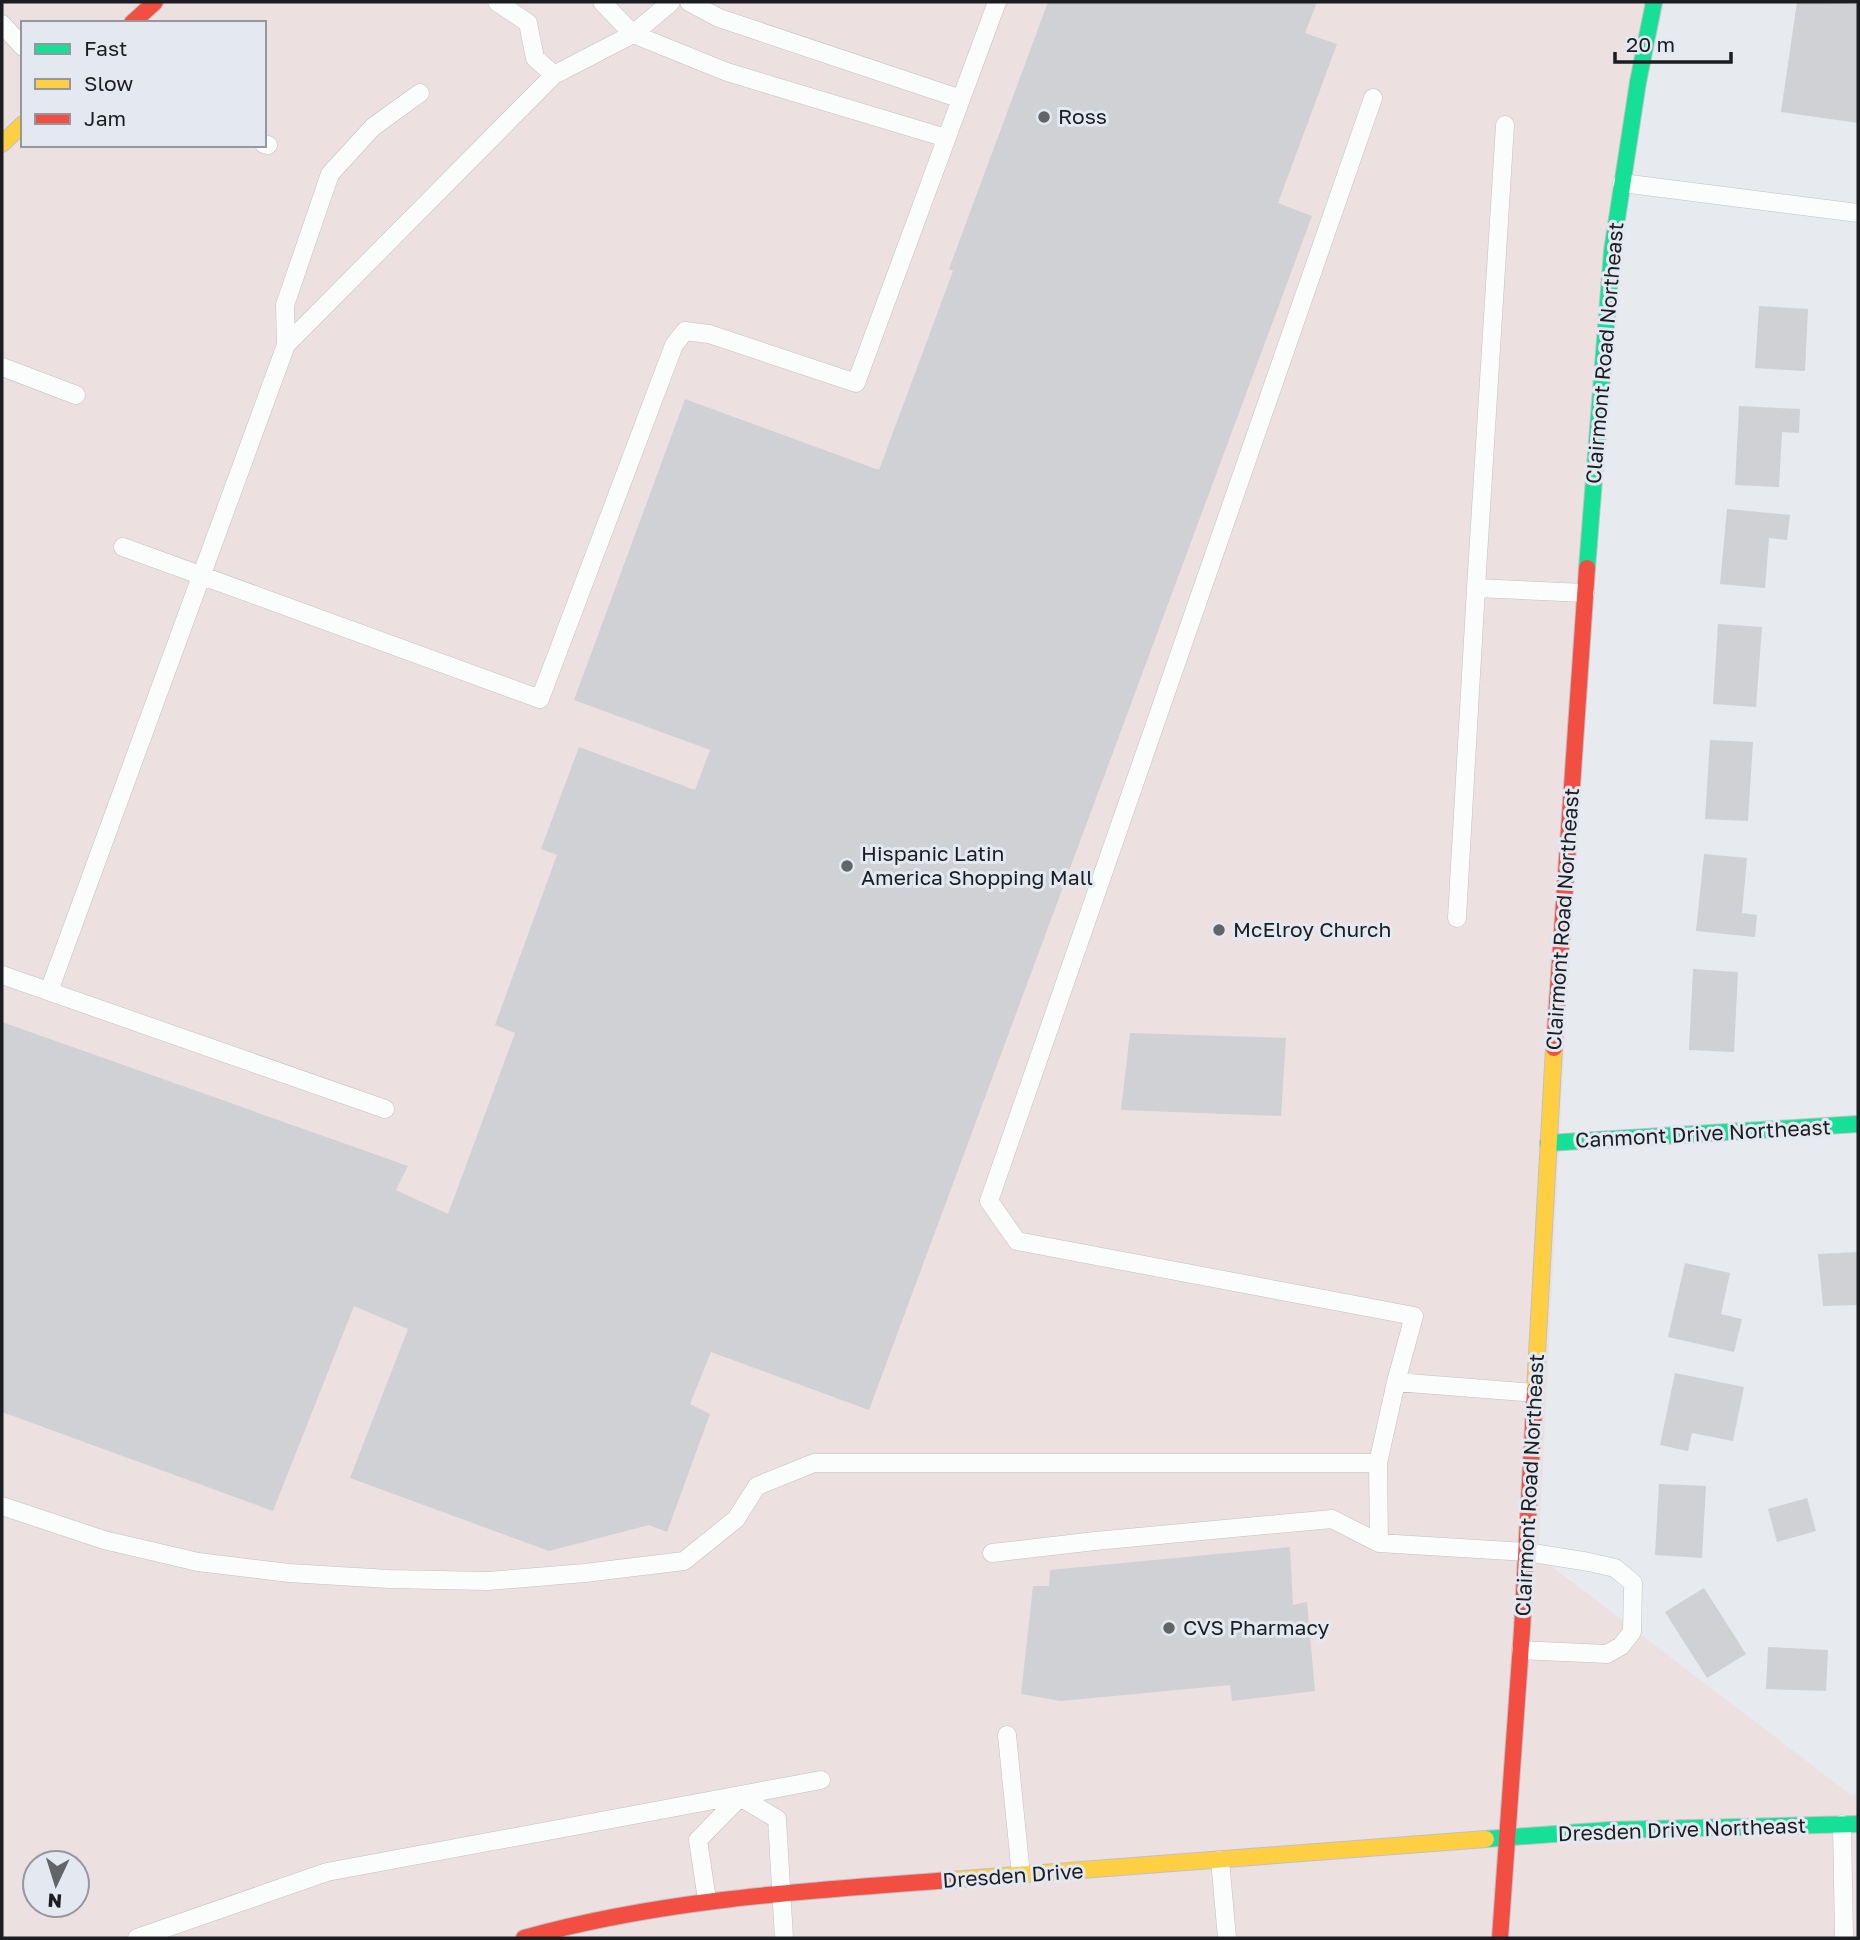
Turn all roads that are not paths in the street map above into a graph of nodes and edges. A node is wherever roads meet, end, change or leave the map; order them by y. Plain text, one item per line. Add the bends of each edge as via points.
1 (155, 2) edge
2 (497, 2) edge
3 (602, 2) edge
4 (671, 2) edge
5 (689, 2) edge
6 (997, 2) edge
7 (1654, 2) edge
8 (134, 21) edge
9 (2, 24) edge
10 (633, 34) junction
11 (21, 45) edge
12 (554, 75) junction
13 (420, 93) dead end
14 (1373, 98) dead end
15 (961, 99) junction
16 (1505, 125) dead end
17 (21, 126) edge
18 (946, 138) junction
19 (2, 144) edge
20 (1622, 184) junction
21 (1858, 213) edge
22 (286, 345) junction
23 (2, 367) edge
24 (76, 395) dead end
25 (123, 547) dead end
26 (201, 575) junction
27 (1476, 588) junction
28 (1585, 593) junction
29 (1457, 918) dead end
30 (2, 975) edge
31 (48, 991) junction
32 (385, 1109) dead end
33 (1858, 1124) edge
34 (1548, 1143) junction
35 (1396, 1382) junction
36 (1535, 1393) junction
37 (1378, 1463) junction
38 (2, 1506) edge
39 (1379, 1543) junction
40 (1527, 1552) junction
41 (992, 1553) dead end
42 (1521, 1650) junction
43 (1007, 1735) dead end
44 (821, 1780) dead end
45 (740, 1797) junction
46 (1850, 1824) edge
47 (1506, 1839) junction
48 (1220, 1860) junction
49 (1021, 1875) junction
50 (783, 1893) junction
51 (706, 1900) junction
52 (137, 1938) edge
53 (523, 1938) edge
54 (784, 1938) edge
55 (1227, 1938) edge
56 (1500, 1938) edge
57 (1844, 1938) edge

1 - 8 main road
2 - 12 lane via 528,23 535,58
3 - 10 lane
4 - 10 lane
5 - 15 lane via 719,18
6 - 15 lane
7 - 20 main road, Clairmont Road Northeast
9 - 11 lane
10 - 12 lane
10 - 18 lane via 727,72
12 - 22 lane
13 - 22 lane via 373,127 330,174 285,305
14 - 35 lane via 989,1201 1017,1241 1414,1316
15 - 18 lane
16 - 27 lane
17 - 19 main road
18 - 26 lane via 856,383 709,334 685,331 674,345 540,699
20 - 21 lane
20 - 28 main road, Clairmont Road Northeast via 1612,251
22 - 26 lane
23 - 24 lane
25 - 26 lane
26 - 31 lane
27 - 28 lane
27 - 29 lane
28 - 34 main road, Clairmont Road Northeast
30 - 31 lane
31 - 32 lane
33 - 34 main road, Canmont Drive Northeast
34 - 36 main road, Clairmont Road Northeast
35 - 36 lane
35 - 37 lane
36 - 40 main road, Clairmont Road Northeast
37 - 38 lane via 814,1463 757,1486 736,1518 684,1561 488,1581 289,1573 198,1562 104,1540
37 - 39 lane
39 - 40 lane
39 - 41 lane via 1332,1520
40 - 42 main road, Clairmont Road Northeast
40 - 42 lane via 1615,1568 1633,1583 1634,1618 1632,1632 1606,1654
42 - 47 main road, Clairmont Road Northeast
43 - 49 lane
44 - 45 lane
45 - 50 lane via 777,1819
45 - 51 lane via 698,1840
45 - 52 lane via 327,1872
46 - 47 main road, Dresden Drive Northeast via 1611,1830
46 - 57 lane
47 - 48 main road, Dresden Drive
47 - 56 main road, Clairmont Road Northeast
48 - 49 main road, Dresden Drive
48 - 55 lane
49 - 50 main road, Dresden Drive
50 - 51 main road, Dresden Drive
50 - 54 lane
51 - 53 main road, Dresden Drive

